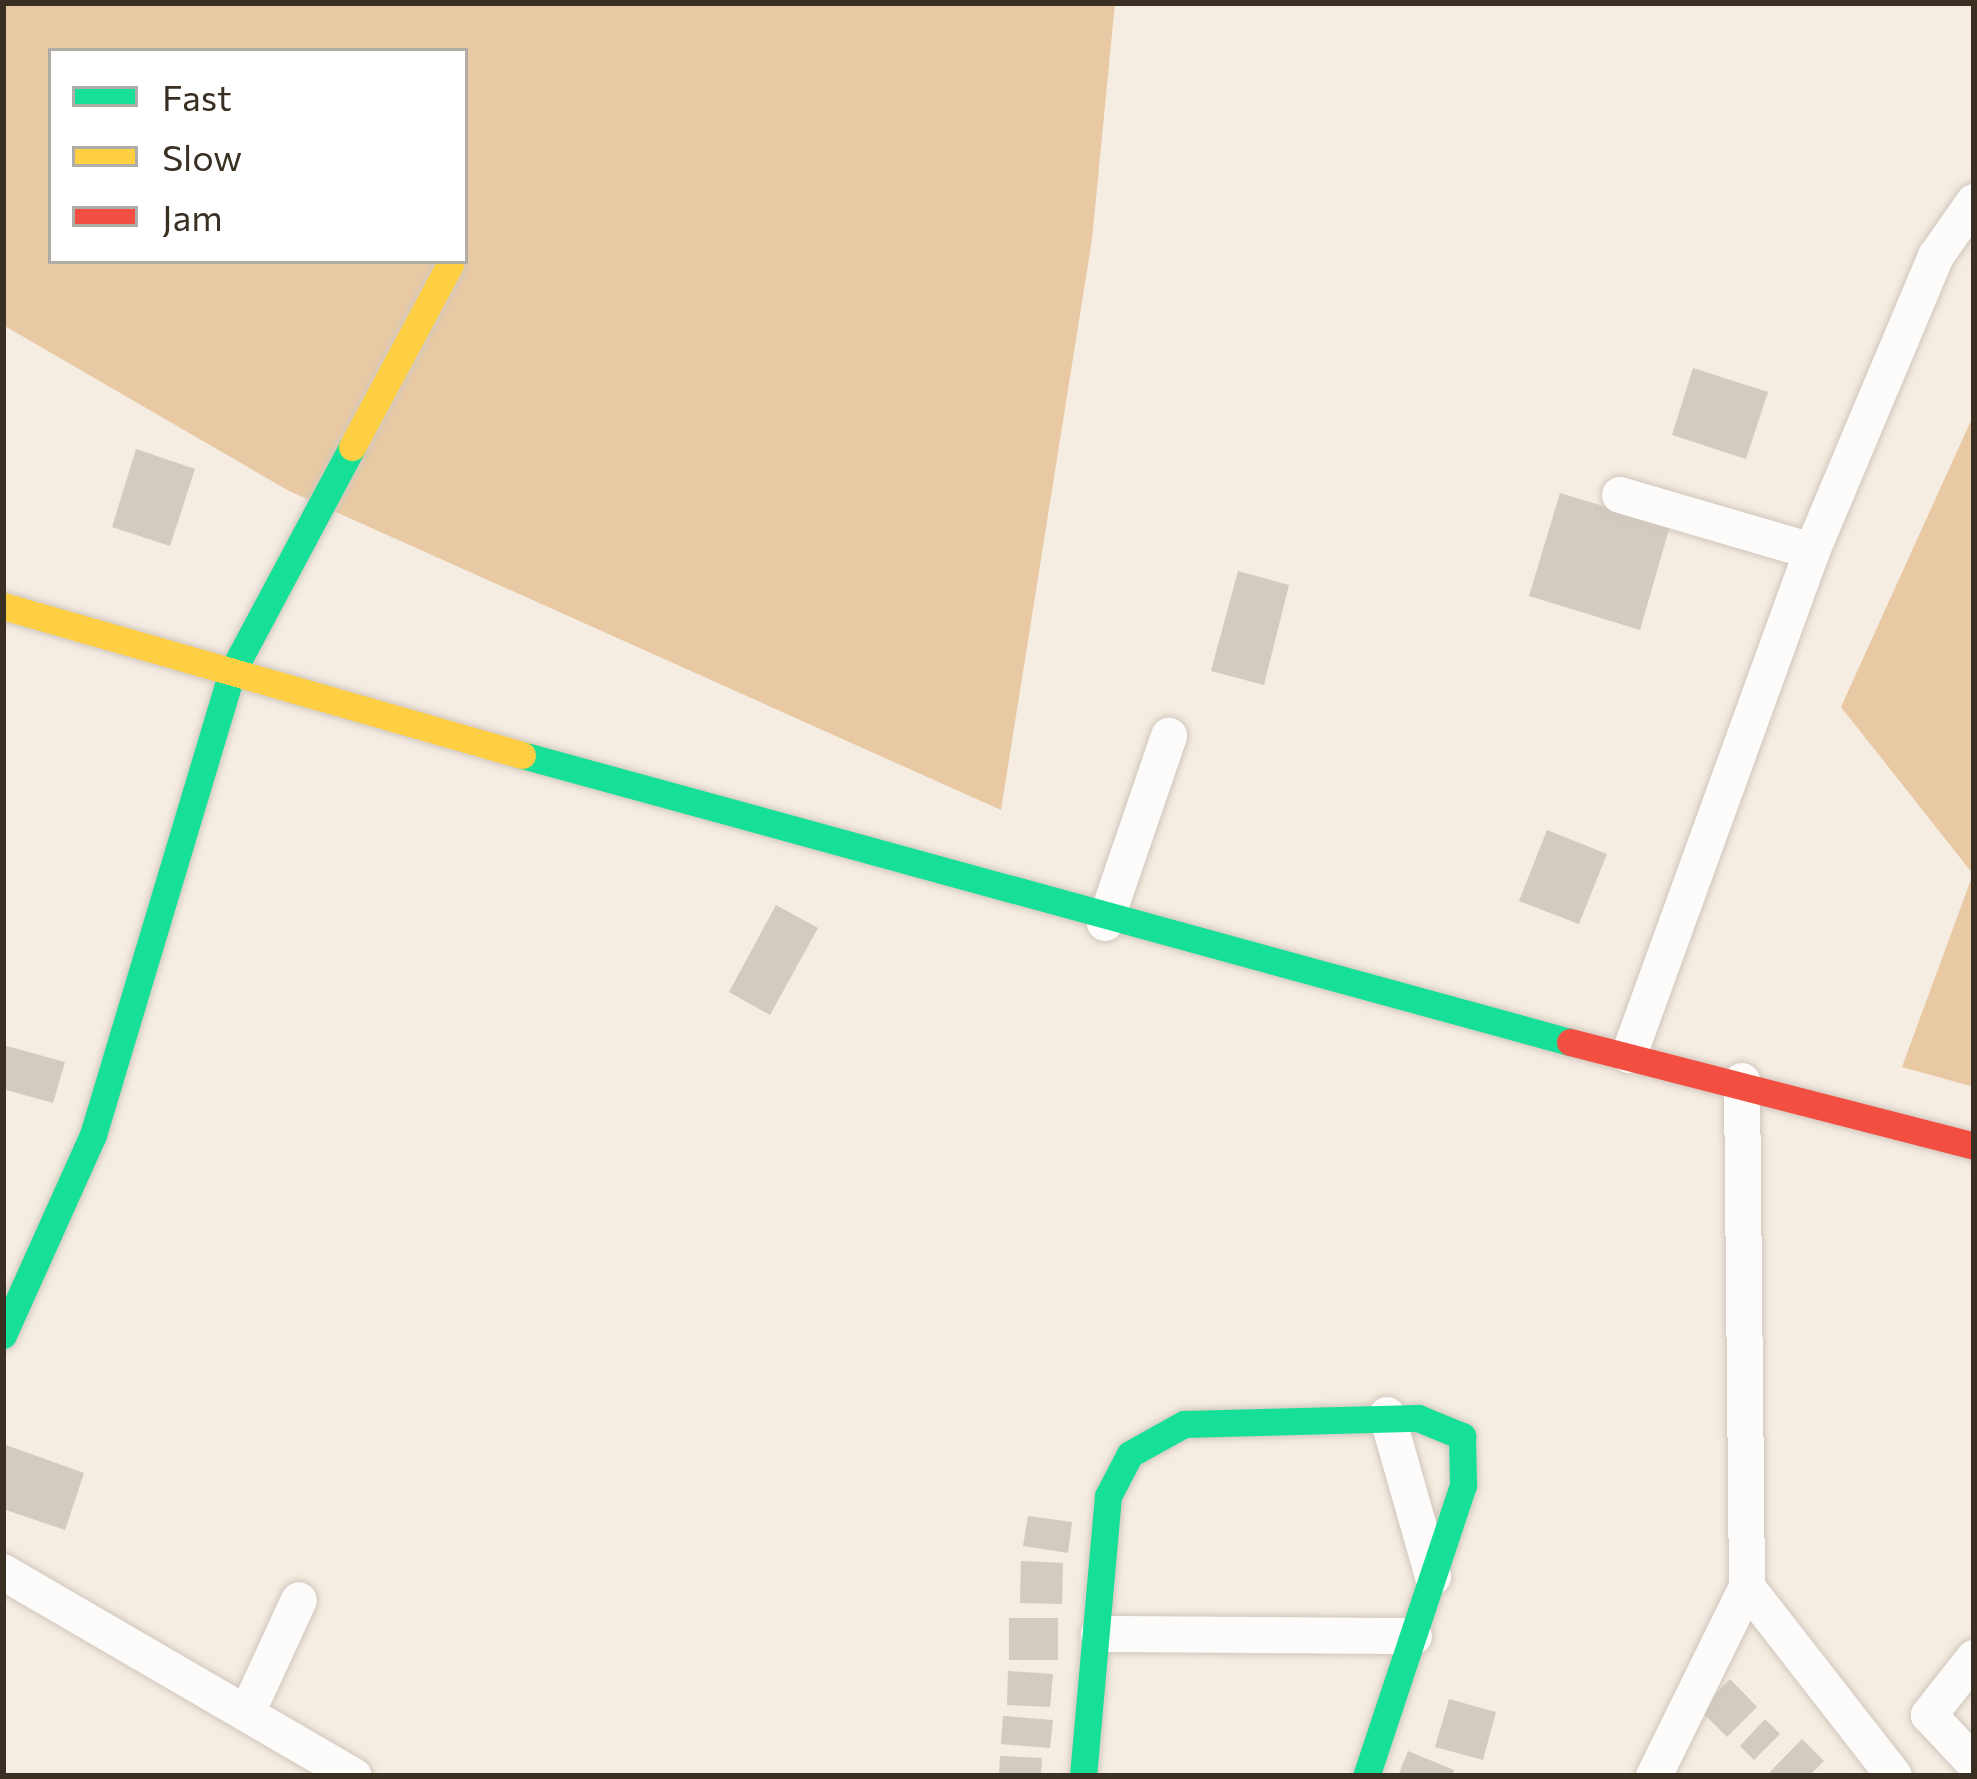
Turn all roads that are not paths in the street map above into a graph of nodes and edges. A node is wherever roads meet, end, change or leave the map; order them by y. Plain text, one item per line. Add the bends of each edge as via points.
1 (1974, 202) edge
2 (451, 264) edge
3 (1621, 495) dead end
4 (1812, 551) junction
5 (3, 606) edge
6 (232, 672) junction
7 (1168, 736) dead end
8 (1105, 923) junction
9 (1629, 1055) junction
10 (1742, 1081) junction
11 (1974, 1146) edge
12 (3, 1335) edge
13 (1387, 1415) junction
14 (3, 1572) edge
15 (1434, 1581) junction
16 (1747, 1587) junction
17 (299, 1600) dead end
18 (1099, 1634) junction
19 (1414, 1636) junction
20 (1974, 1658) edge
21 (247, 1713) junction
22 (1974, 1763) edge
23 (354, 1776) edge
24 (1083, 1776) edge
25 (1366, 1776) edge
26 (1654, 1776) edge
27 (1894, 1776) edge

1 - 4 street via 1936,256
2 - 6 street
3 - 4 street
4 - 9 street
5 - 6 street
6 - 8 street
6 - 12 street via 93,1135
7 - 8 street
8 - 9 street
9 - 10 street
10 - 11 street
10 - 16 street
13 - 15 street
13 - 15 street via 1462,1436 1463,1484
13 - 18 street via 1154,1434 1108,1496
14 - 21 street
15 - 19 street
16 - 26 street
16 - 27 street
17 - 21 street
18 - 19 street
18 - 24 street
19 - 25 street
20 - 22 street via 1929,1715
21 - 23 street

